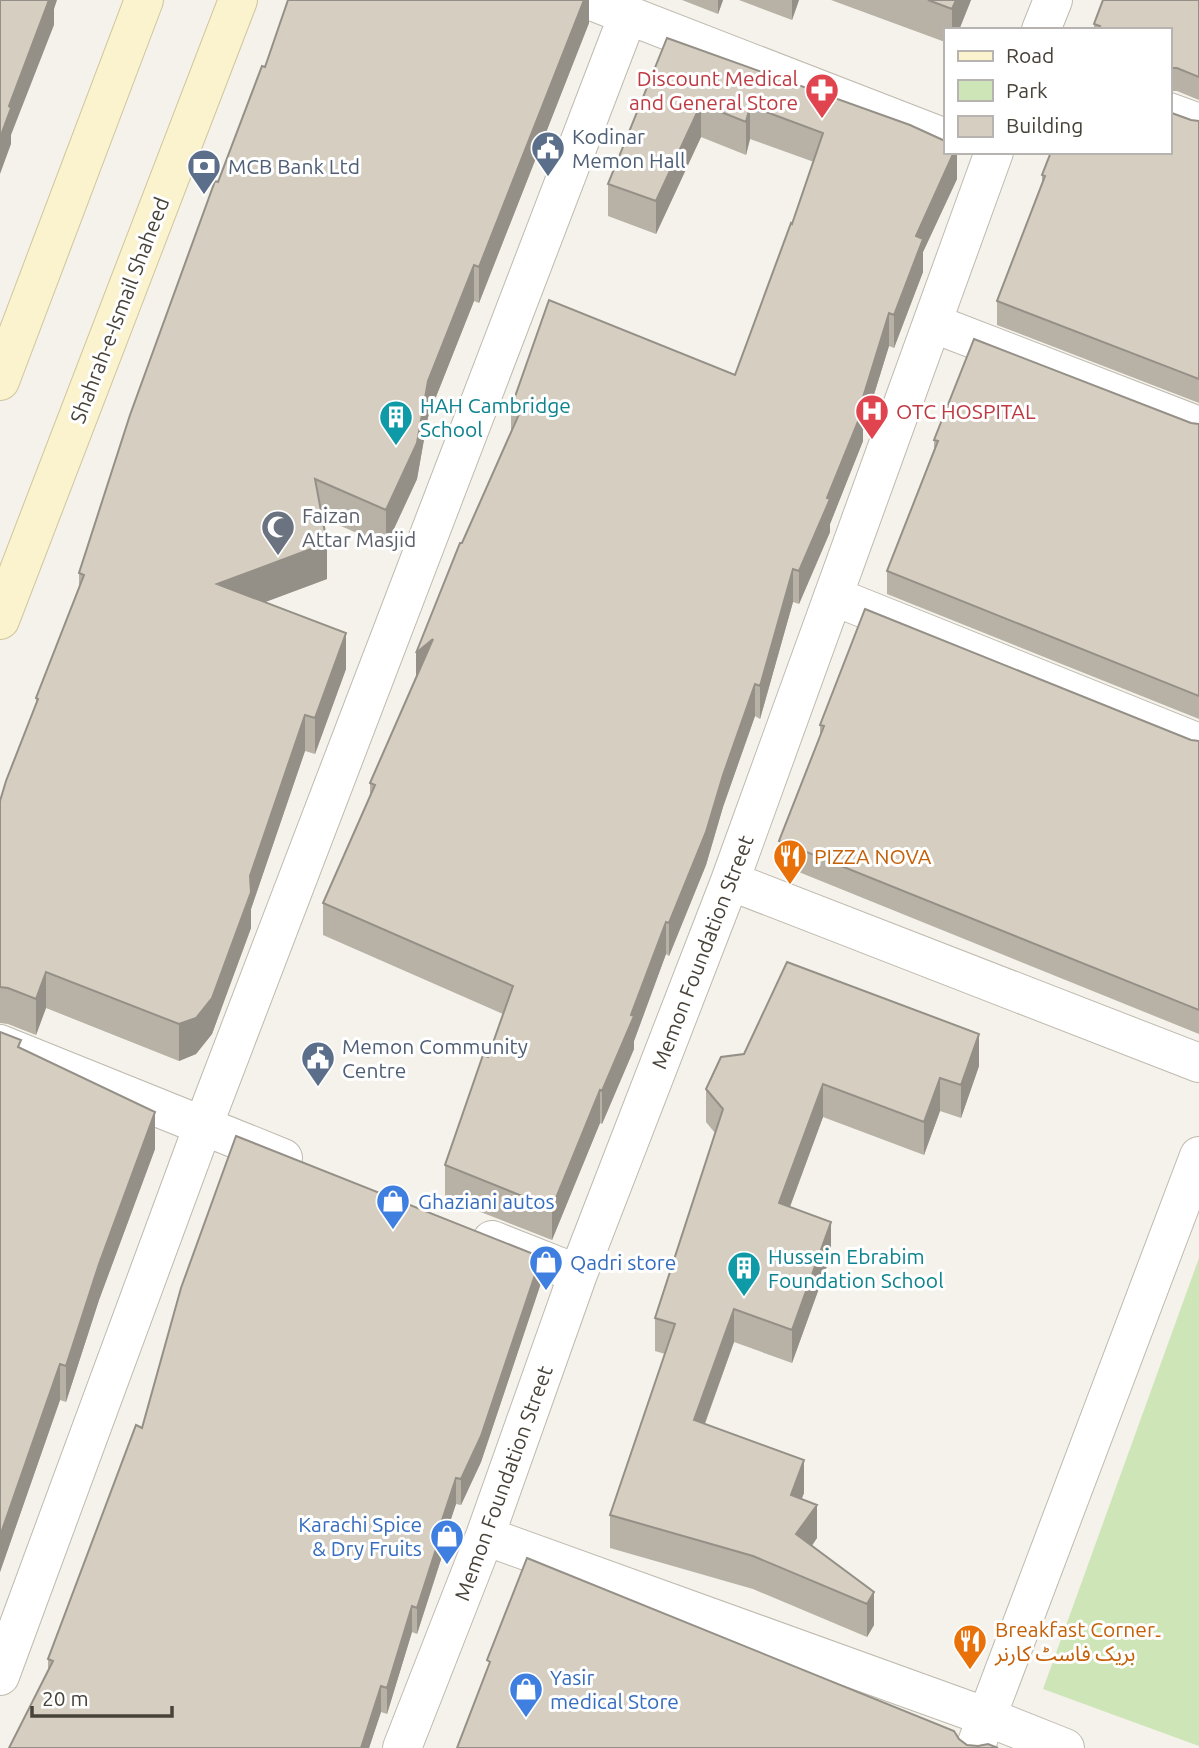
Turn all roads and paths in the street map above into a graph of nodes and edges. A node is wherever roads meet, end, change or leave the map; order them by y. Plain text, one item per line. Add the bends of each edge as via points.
1 (144, 0) edge
2 (239, 0) edge
3 (589, 0) edge
4 (1053, 0) edge
5 (628, 15) junction
6 (1042, 28) edge
7 (1171, 113) edge
8 (1199, 123) edge
9 (944, 138) edge
10 (989, 154) edge
11 (932, 323) junction
12 (0, 381) edge
13 (1199, 426) edge
14 (833, 596) junction
15 (0, 620) edge
16 (1199, 743) edge
17 (730, 881) junction
18 (0, 1044) edge
19 (1199, 1063) edge
20 (203, 1126) junction
21 (1199, 1156) edge
22 (319, 1172) edge
23 (461, 1228) edge
24 (578, 1274) junction
25 (485, 1536) junction
26 (0, 1676) edge
27 (981, 1732) edge
28 (402, 1748) edge
29 (1065, 1748) edge

1 - 12 main road
2 - 15 main road, Shahrah-e-Ismail Shaheed
3 - 5 street
4 - 6 street
5 - 9 street
5 - 20 street
7 - 8 street
10 - 11 street, Memon Foundation Street
11 - 13 street
11 - 14 street, Memon Foundation Street
14 - 16 street
14 - 17 street, Memon Foundation Street
17 - 19 street
17 - 24 street, Memon Foundation Street
18 - 20 street
20 - 22 street
20 - 26 street
21 - 27 street
23 - 24 street
24 - 25 street, Memon Foundation Street
25 - 27 street
25 - 28 street, Memon Foundation Street
27 - 29 street

